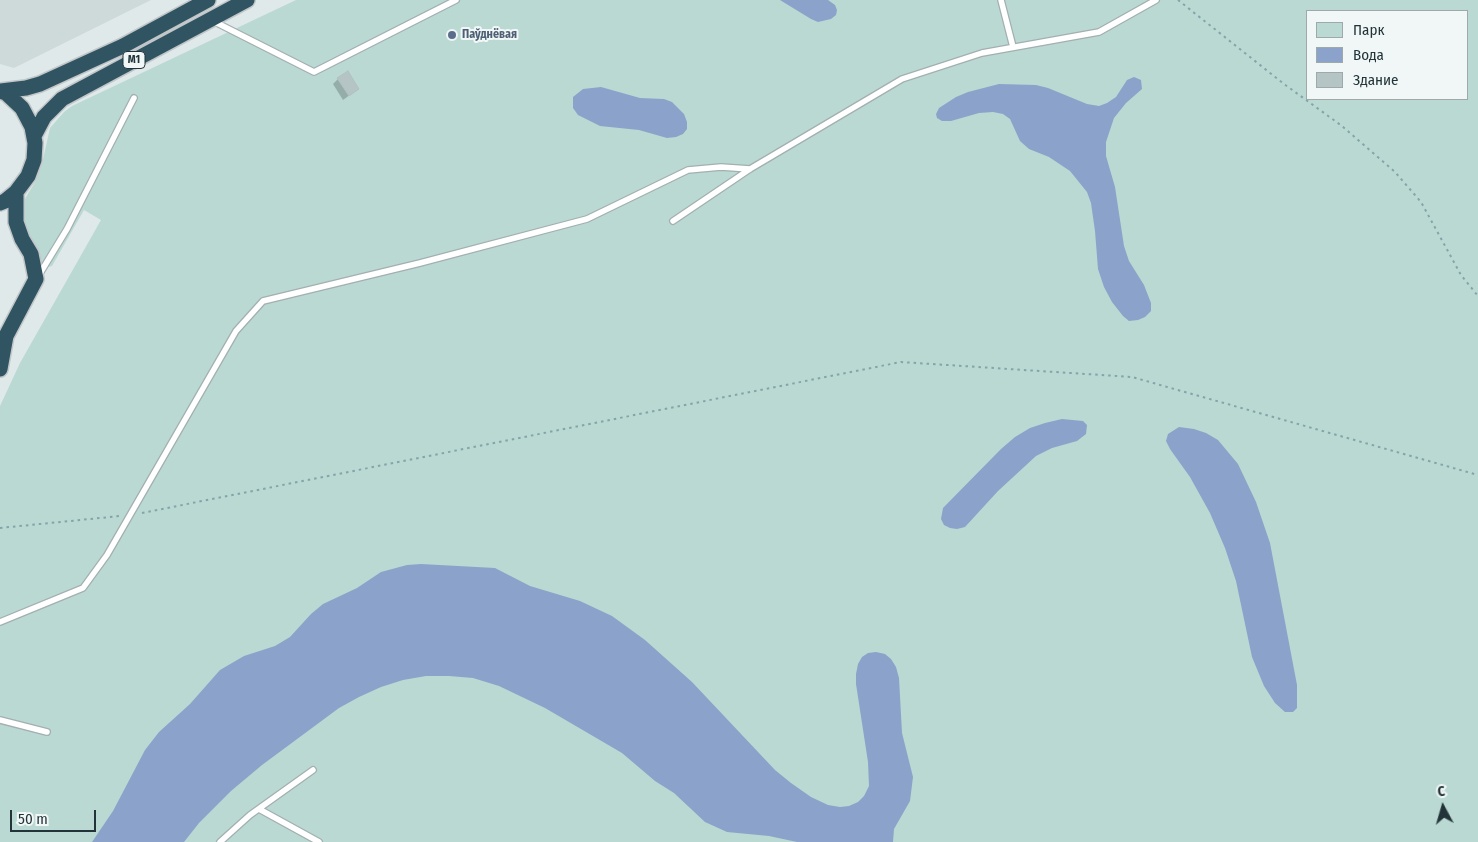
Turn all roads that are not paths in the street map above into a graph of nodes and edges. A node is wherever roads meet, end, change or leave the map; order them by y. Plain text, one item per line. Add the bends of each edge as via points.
1 (208, 0) edge
2 (247, 0) edge
3 (456, 0) edge
4 (1001, 0) edge
5 (1156, 0) edge
6 (209, 19) junction
7 (1013, 47) junction
8 (0, 91) edge
9 (134, 98) dead end
10 (34, 136) junction
11 (750, 169) junction
12 (16, 192) junction
13 (0, 204) edge
14 (673, 221) dead end
15 (36, 279) junction
16 (0, 369) edge
17 (0, 622) edge
18 (0, 720) edge
19 (47, 732) dead end
20 (313, 770) dead end
21 (259, 809) junction
22 (220, 842) edge
23 (319, 842) edge

1 - 8 highway, М1 via 123,46 40,84
2 - 6 highway, М1
3 - 6 lane via 314,72
4 - 7 lane
5 - 7 lane via 1099,32
6 - 10 highway, М1 via 62,99 44,117
7 - 11 lane via 982,53 902,79
8 - 10 highway, М1 via 22,108
9 - 15 lane via 67,229
10 - 12 highway, М1 via 34,160 28,176
11 - 14 lane
11 - 17 lane via 688,170 586,219 263,301 236,331 107,555 83,588
12 - 13 highway, М1
12 - 15 highway via 16,222 31,254
15 - 16 highway via 6,336
18 - 19 lane
20 - 21 lane
21 - 22 lane
21 - 23 lane

